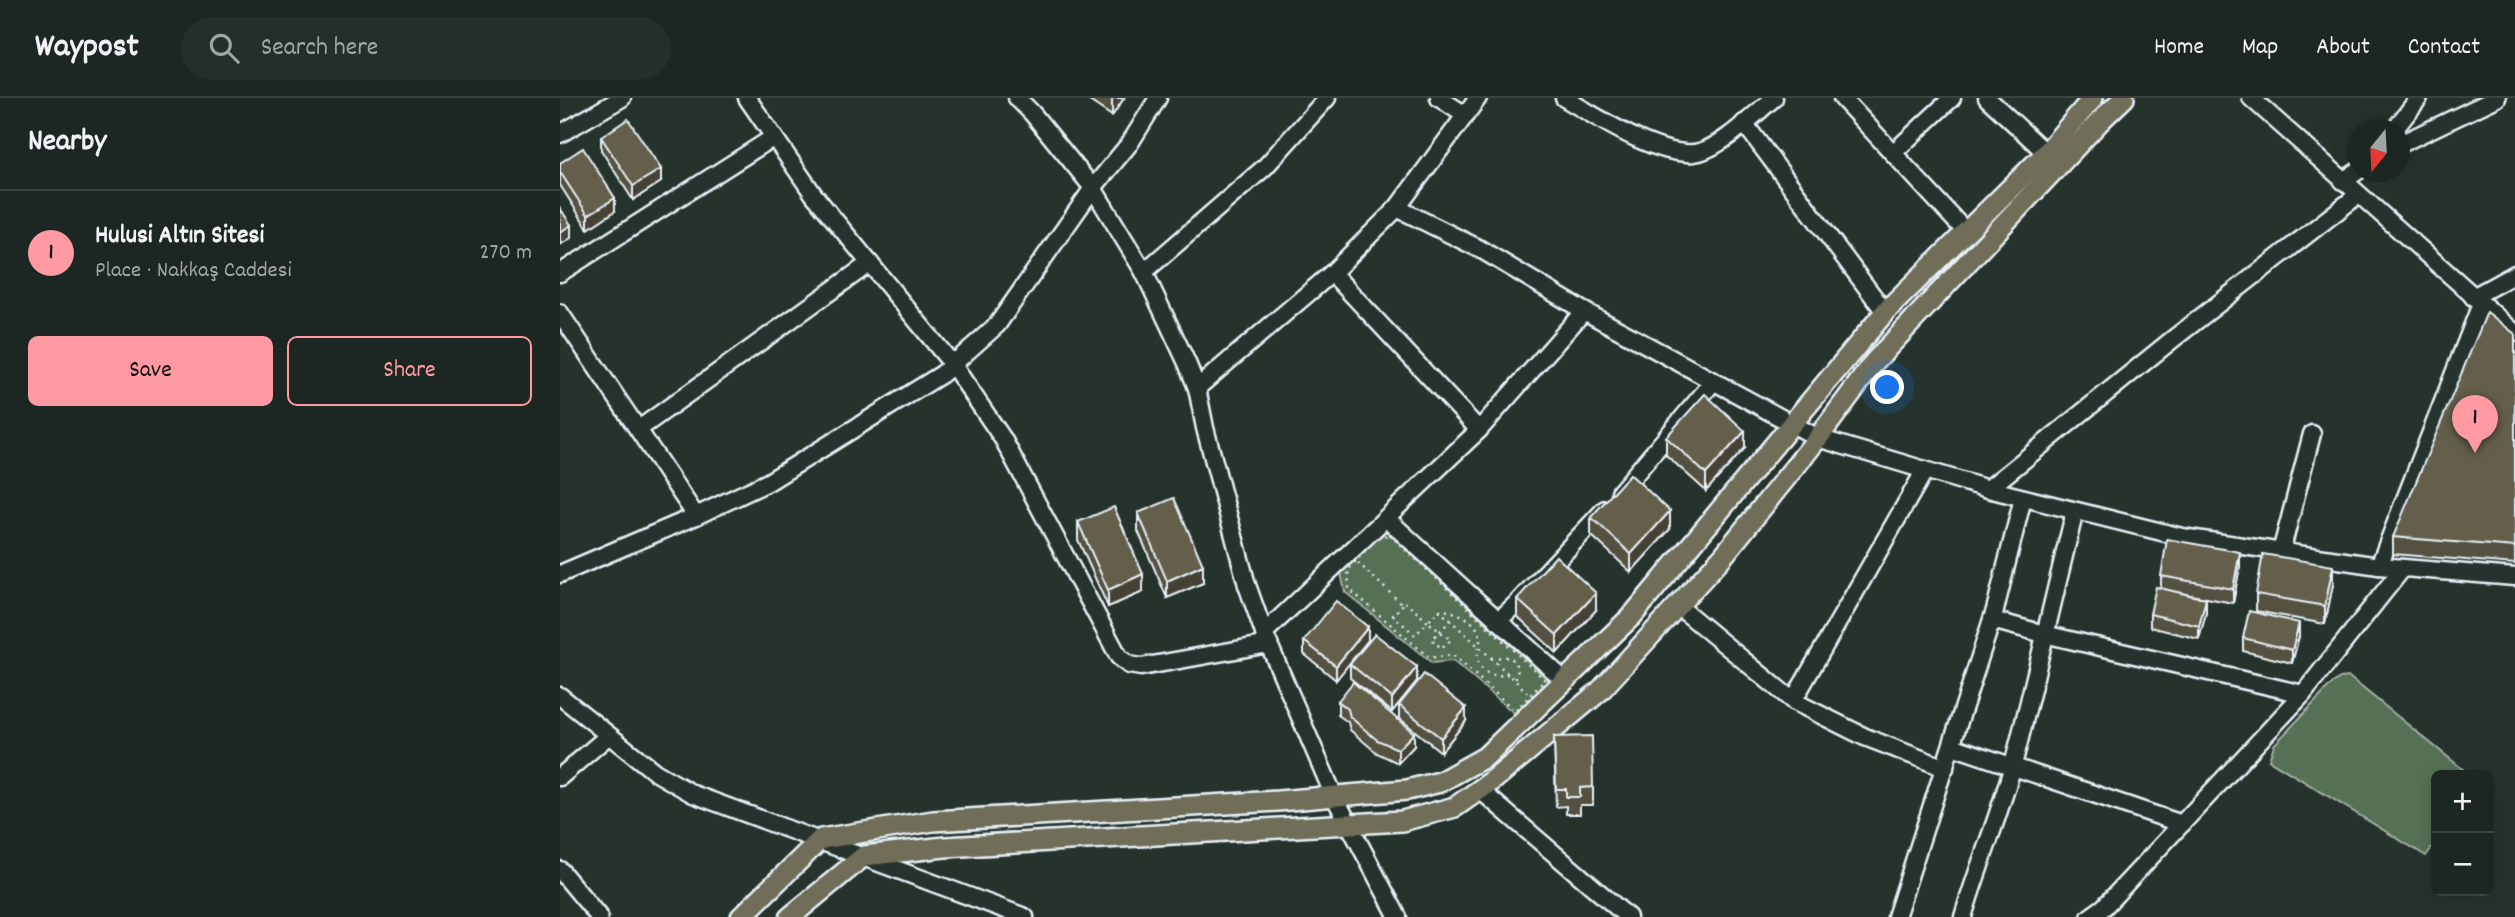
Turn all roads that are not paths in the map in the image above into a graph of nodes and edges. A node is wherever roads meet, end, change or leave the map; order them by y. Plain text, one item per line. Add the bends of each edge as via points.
1 (622, 98) edge
2 (747, 98) edge
3 (1017, 98) edge
4 (1158, 98) edge
5 (1327, 98) edge
6 (1439, 98) edge
7 (1478, 98) edge
8 (1564, 98) edge
9 (1774, 98) edge
10 (1842, 98) edge
11 (1952, 98) edge
12 (1987, 98) edge
13 (2093, 98) edge
14 (2124, 98) edge
15 (2251, 98) edge
16 (2419, 98) edge
17 (2497, 98) edge
18 (1465, 115) junction
19 (2403, 119) edge
20 (1744, 123) junction
21 (560, 134) edge
22 (775, 137) junction
23 (2410, 139) edge
24 (1893, 153) junction
25 (2046, 153) junction
26 (2347, 178) edge
27 (2343, 181) junction
28 (1093, 188) junction
29 (2358, 195) junction
30 (1397, 208) junction
31 (1966, 232) junction
32 (870, 263) junction
33 (1144, 272) junction
34 (560, 273) edge
35 (1332, 273) junction
36 (2515, 274) edge
37 (2477, 301) junction
38 (1584, 311) junction
39 (1885, 312) junction
40 (560, 313) edge
41 (2515, 332) edge
42 (953, 365) junction
43 (1714, 381) junction
44 (1197, 388) junction
45 (1793, 425) junction
46 (639, 429) junction
47 (1479, 430) junction
48 (2312, 434) dead end
49 (1818, 438) junction
50 (1925, 470) junction
51 (1988, 489) junction
52 (2023, 498) junction
53 (2076, 511) junction
54 (696, 516) junction
55 (1386, 518) junction
56 (2281, 552) junction
57 (2379, 566) junction
58 (2403, 568) junction
59 (560, 574) edge
60 (2515, 577) edge
61 (1678, 606) junction
62 (1992, 620) junction
63 (1498, 621) junction
64 (2043, 634) junction
65 (1267, 638) junction
66 (1564, 680) junction
67 (2303, 694) junction
68 (560, 696) edge
69 (1793, 701) junction
70 (608, 736) junction
71 (1952, 746) junction
72 (2013, 765) junction
73 (1945, 768) junction
74 (560, 777) edge
75 (1480, 790) junction
76 (1334, 796) junction
77 (1350, 823) junction
78 (2182, 824) junction
79 (821, 839) junction
80 (864, 856) junction
81 (560, 870) edge
82 (592, 914) edge
83 (741, 917) edge
84 (790, 917) edge
85 (1025, 917) edge
86 (1398, 917) edge
87 (1628, 917) edge
88 (1896, 917) edge
89 (1963, 917) edge
90 (2090, 917) edge

1 - 21 street
2 - 22 street
3 - 28 street
4 - 28 street via 1130,143
5 - 33 street via 1265,167
6 - 18 street
7 - 18 street
8 - 20 street via 1629,135 1667,149 1695,153 1722,141
9 - 20 street
10 - 24 street
11 - 24 street
12 - 25 street
13 - 25 main road
14 - 49 main road via 1875,361
15 - 27 street
16 - 19 street
17 - 23 street
18 - 30 street
20 - 39 street
22 - 32 street via 814,195
22 - 34 street
24 - 31 street
25 - 31 main road
26 - 27 street
27 - 29 street
28 - 33 street
28 - 42 street via 997,324
29 - 37 street
29 - 51 street
30 - 35 street
30 - 38 street via 1480,249
31 - 39 main road
32 - 42 street
32 - 46 street
33 - 44 street
35 - 44 street
35 - 47 street
36 - 37 street
37 - 41 street
37 - 57 street
38 - 43 street
38 - 47 street
39 - 45 main road
40 - 46 street
42 - 54 street via 768,482
42 - 65 street via 1003,439 1119,657 1141,667
43 - 45 street
43 - 63 street via 1623,488
44 - 65 street via 1234,541
45 - 49 street
45 - 66 main road via 1632,616
46 - 54 street
47 - 55 street
48 - 56 street
49 - 50 street
49 - 61 main road
50 - 51 street
50 - 69 street
51 - 52 street
52 - 53 street
52 - 62 street
53 - 56 street via 2182,537
53 - 64 street
54 - 59 street
55 - 63 street
55 - 65 street
56 - 57 street
57 - 58 street
58 - 60 street
58 - 67 street
61 - 69 street
61 - 75 main road via 1600,691
62 - 64 street
62 - 71 street
63 - 66 street
64 - 67 street
64 - 72 street
65 - 76 street
66 - 76 main road via 1485,757 1440,782 1407,790
67 - 78 street
68 - 70 street
69 - 73 street via 1865,737
70 - 74 street
70 - 79 street via 693,794
71 - 72 street
71 - 73 street
72 - 78 street
72 - 89 street
73 - 88 street
75 - 77 main road via 1455,807 1415,818
75 - 87 street
76 - 77 street
76 - 79 main road via 933,821
77 - 80 main road via 944,847
77 - 86 street
78 - 90 street
79 - 80 street
79 - 83 main road
80 - 84 main road
80 - 85 street
81 - 82 street

